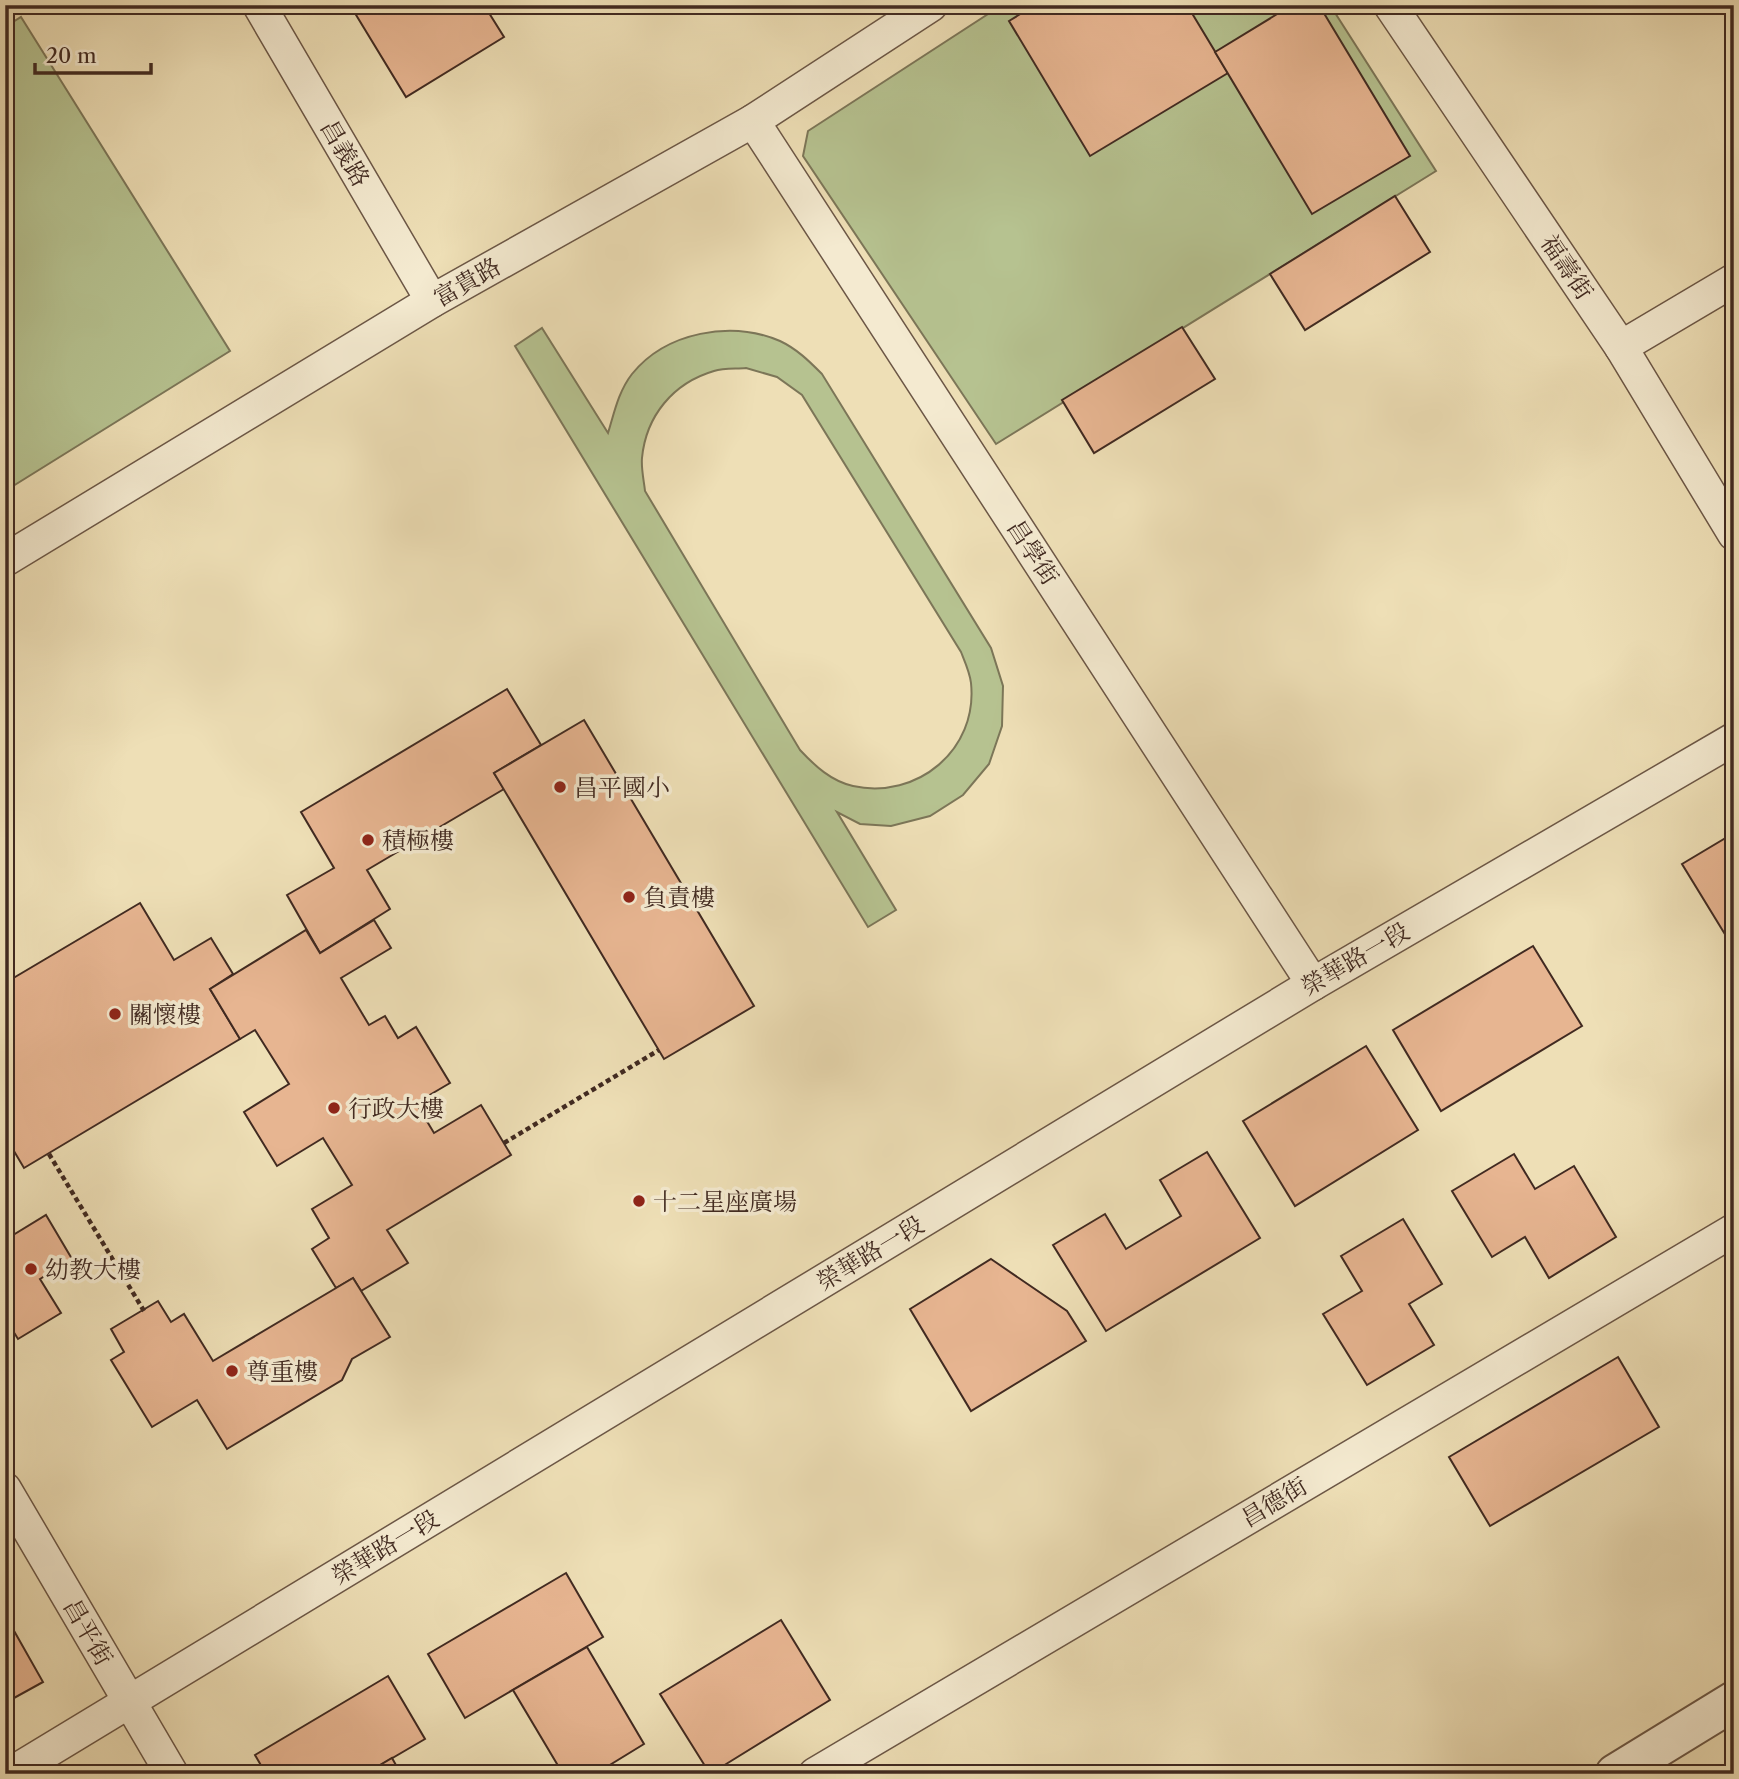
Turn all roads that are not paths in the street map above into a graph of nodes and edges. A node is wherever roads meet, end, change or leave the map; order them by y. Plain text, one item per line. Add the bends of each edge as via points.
1 (259, 5) edge
2 (931, 5) edge
3 (1390, 5) edge
4 (752, 121) junction
5 (1734, 280) edge
6 (432, 301) junction
7 (1621, 347) junction
8 (1734, 534) edge
9 (5, 560) edge
10 (1734, 739) edge
11 (1313, 984) junction
12 (1734, 1230) edge
13 (5, 1489) edge
14 (1734, 1701) edge
15 (130, 1702) junction
16 (10, 1774) edge
17 (172, 1774) edge
18 (815, 1774) edge
19 (1615, 1774) edge

1 - 6 street, 昌義路
2 - 4 street, 富貴路
3 - 7 street, 福壽街
4 - 6 street, 富貴路
4 - 11 street, 昌學街
5 - 7 street
6 - 9 street, 富貴路
7 - 8 street, 福壽街
10 - 11 street, 榮華路一段
11 - 15 street, 榮華路一段
12 - 18 street, 昌德街
13 - 15 street, 昌平街
14 - 19 street
15 - 16 street, 榮華路一段
15 - 17 street, 昌平街

